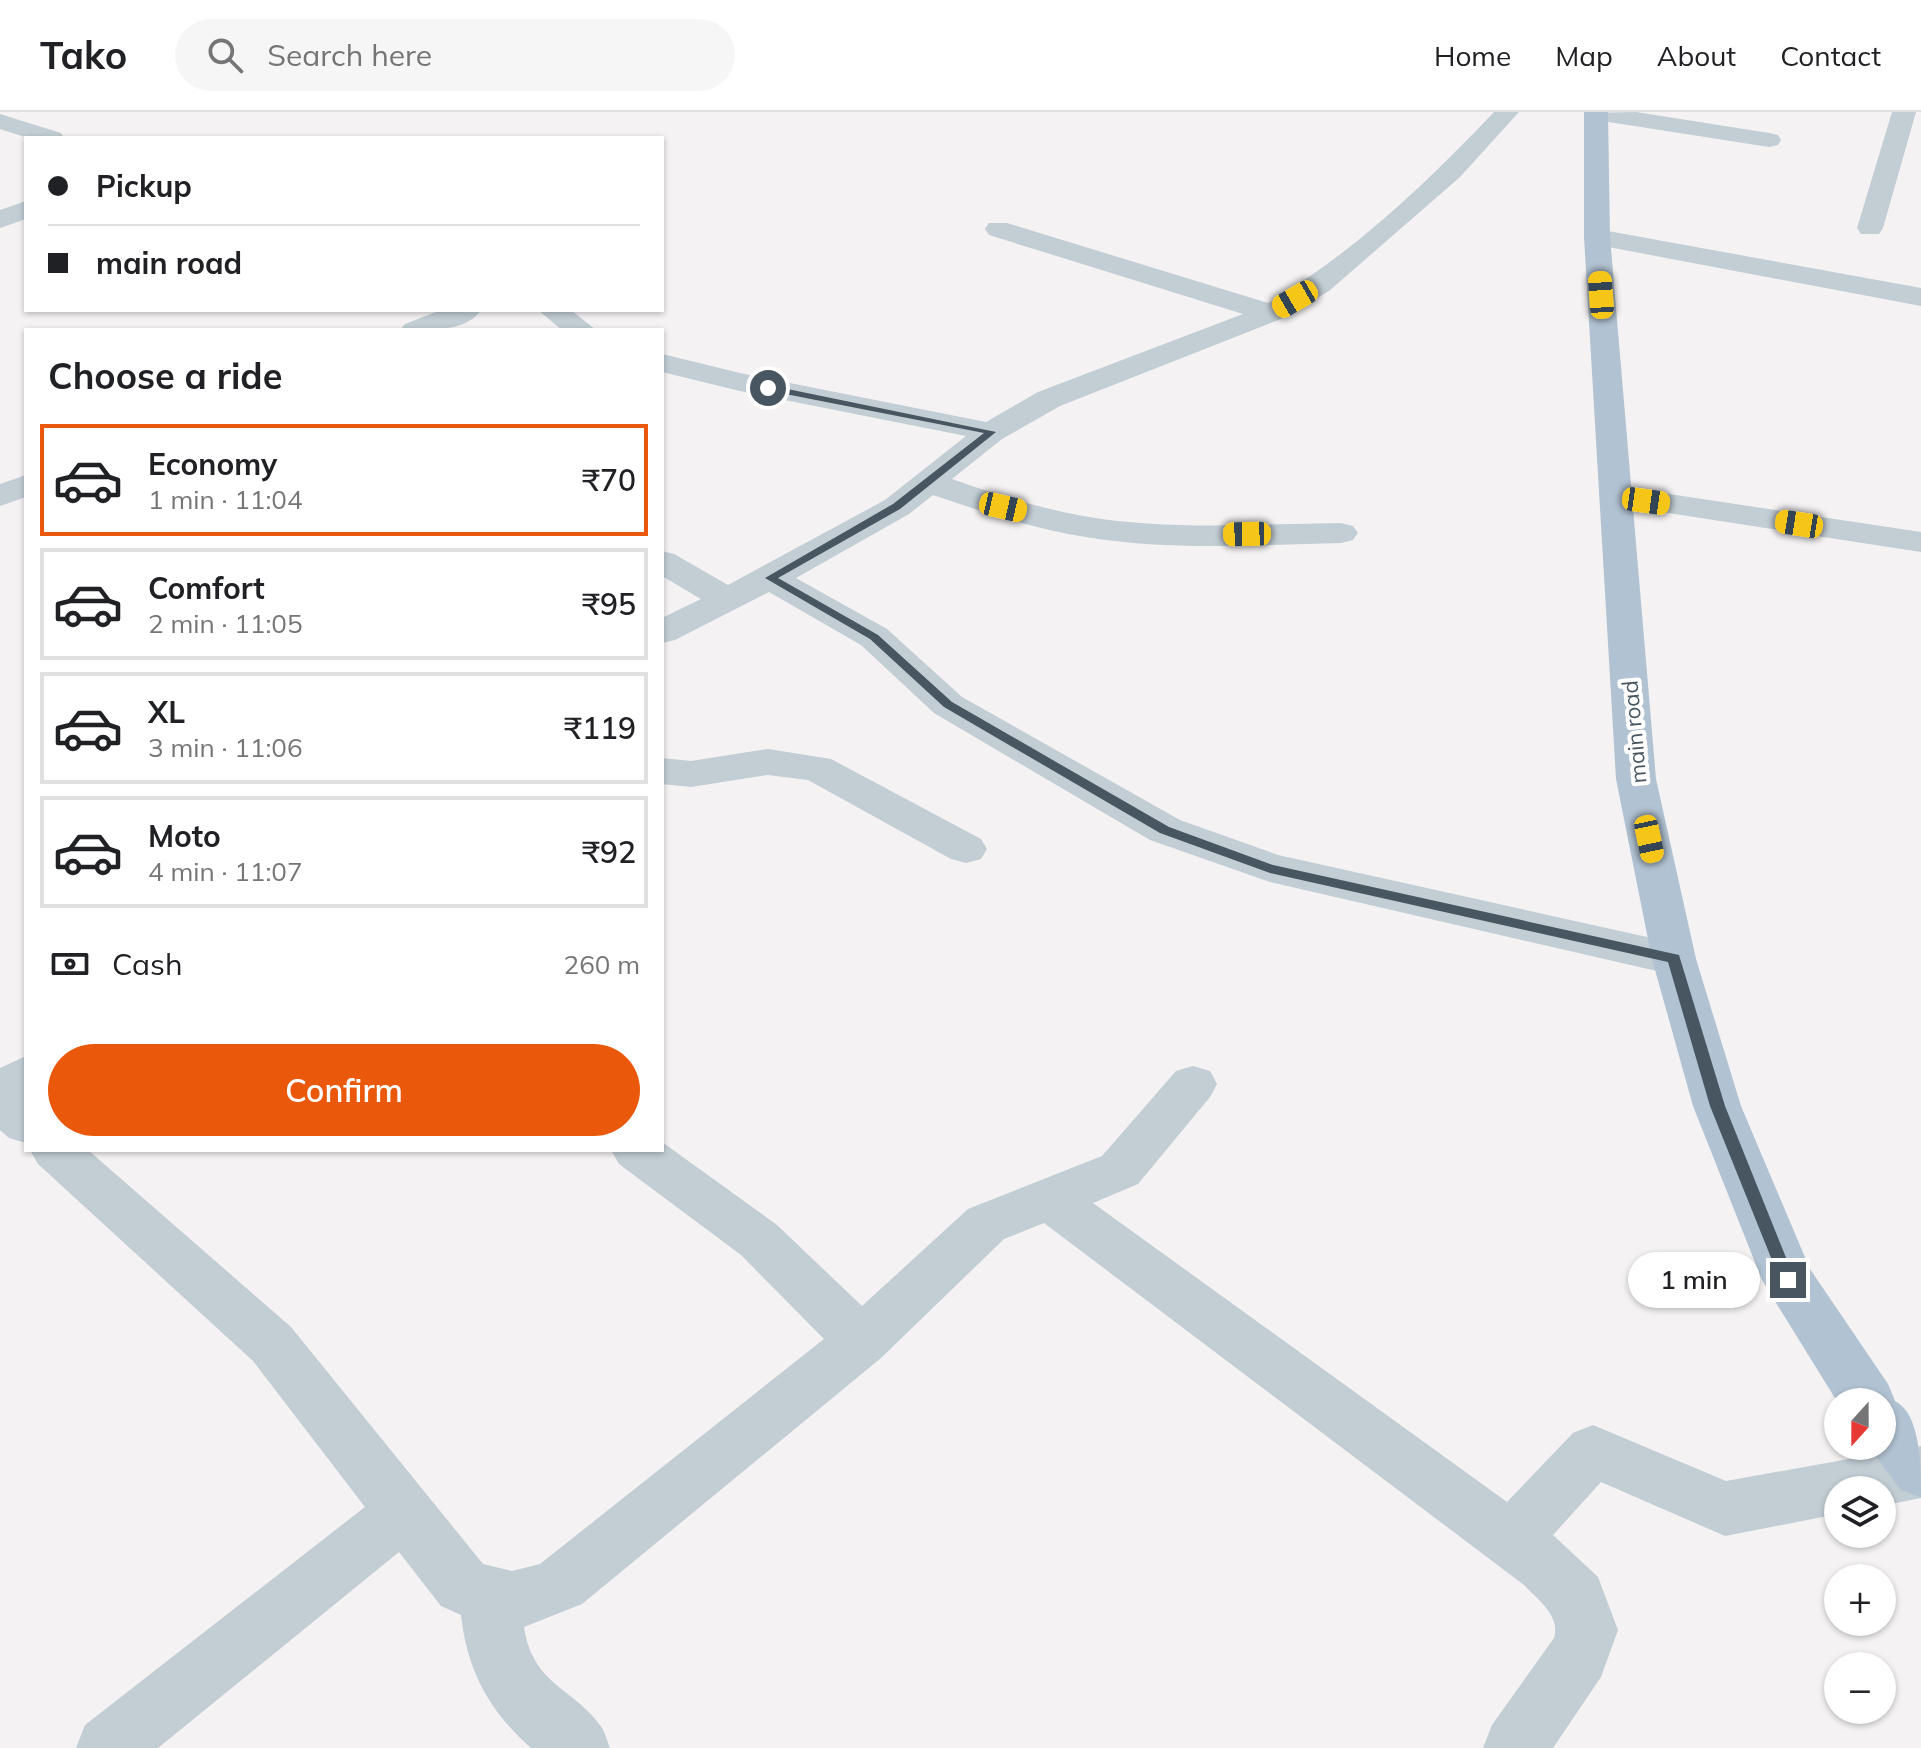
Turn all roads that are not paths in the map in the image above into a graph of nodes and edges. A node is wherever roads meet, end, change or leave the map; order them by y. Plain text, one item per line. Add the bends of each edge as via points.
1 (1507, 112) edge
2 (1904, 112) edge
3 (1596, 113) edge
4 (0, 121) edge
5 (46, 136) edge
6 (1769, 140) dead end
7 (24, 210) edge
8 (0, 220) edge
9 (1870, 228) dead end
10 (998, 229) dead end
11 (1597, 237) junction
12 (1921, 297) edge
13 (462, 312) edge
14 (555, 312) edge
15 (1271, 313) junction
16 (420, 328) edge
17 (578, 328) edge
18 (664, 363) edge
19 (991, 432) junction
20 (929, 482) junction
21 (24, 486) edge
22 (0, 496) edge
23 (1616, 496) junction
24 (1341, 533) dead end
25 (1921, 542) edge
26 (664, 562) edge
27 (770, 578) junction
28 (727, 599) junction
29 (664, 631) edge
30 (664, 771) edge
31 (966, 849) dead end
32 (1674, 959) junction
33 (24, 1076) edge
34 (1193, 1084) dead end
35 (0, 1094) edge
36 (0, 1101) edge
37 (24, 1122) edge
38 (57, 1152) edge
39 (639, 1152) edge
40 (1051, 1200) junction
41 (862, 1341) junction
42 (1859, 1388) edge
43 (1896, 1439) edge
44 (1921, 1471) edge
45 (404, 1512) junction
46 (1510, 1540) junction
47 (490, 1598) junction
48 (563, 1744) edge
49 (108, 1748) edge
50 (1515, 1748) edge

1 - 15 street via 1451,172 1319,285
2 - 9 street via 1898,165
3 - 6 street
3 - 11 main road, main road
4 - 5 street
7 - 8 street
10 - 15 street
11 - 12 street
11 - 23 main road, main road
13 - 16 street
14 - 17 street
15 - 19 street via 1049,399
18 - 19 street
19 - 20 street
20 - 24 street via 1003,507 1106,530
20 - 27 street via 897,507
21 - 22 street
23 - 25 street
23 - 32 main road, main road via 1636,779
26 - 28 street
27 - 28 street
27 - 32 street via 874,637 948,705 1165,830 1270,868
28 - 29 street
30 - 31 street via 691,774 768,762 817,768
32 - 42 main road, main road via 1717,1106 1788,1280
33 - 35 street
34 - 40 street via 1120,1170
36 - 37 street
38 - 45 street via 272,1344
39 - 41 street via 759,1240
40 - 41 street via 986,1224
40 - 46 street
41 - 47 street via 561,1584 524,1601
43 - 44 main road
44 - 46 street via 1725,1509 1593,1451
45 - 47 street via 462,1585
45 - 49 street
46 - 50 street via 1545,1565 1577,1598 1587,1630 1579,1655
47 - 48 street via 504,1669

